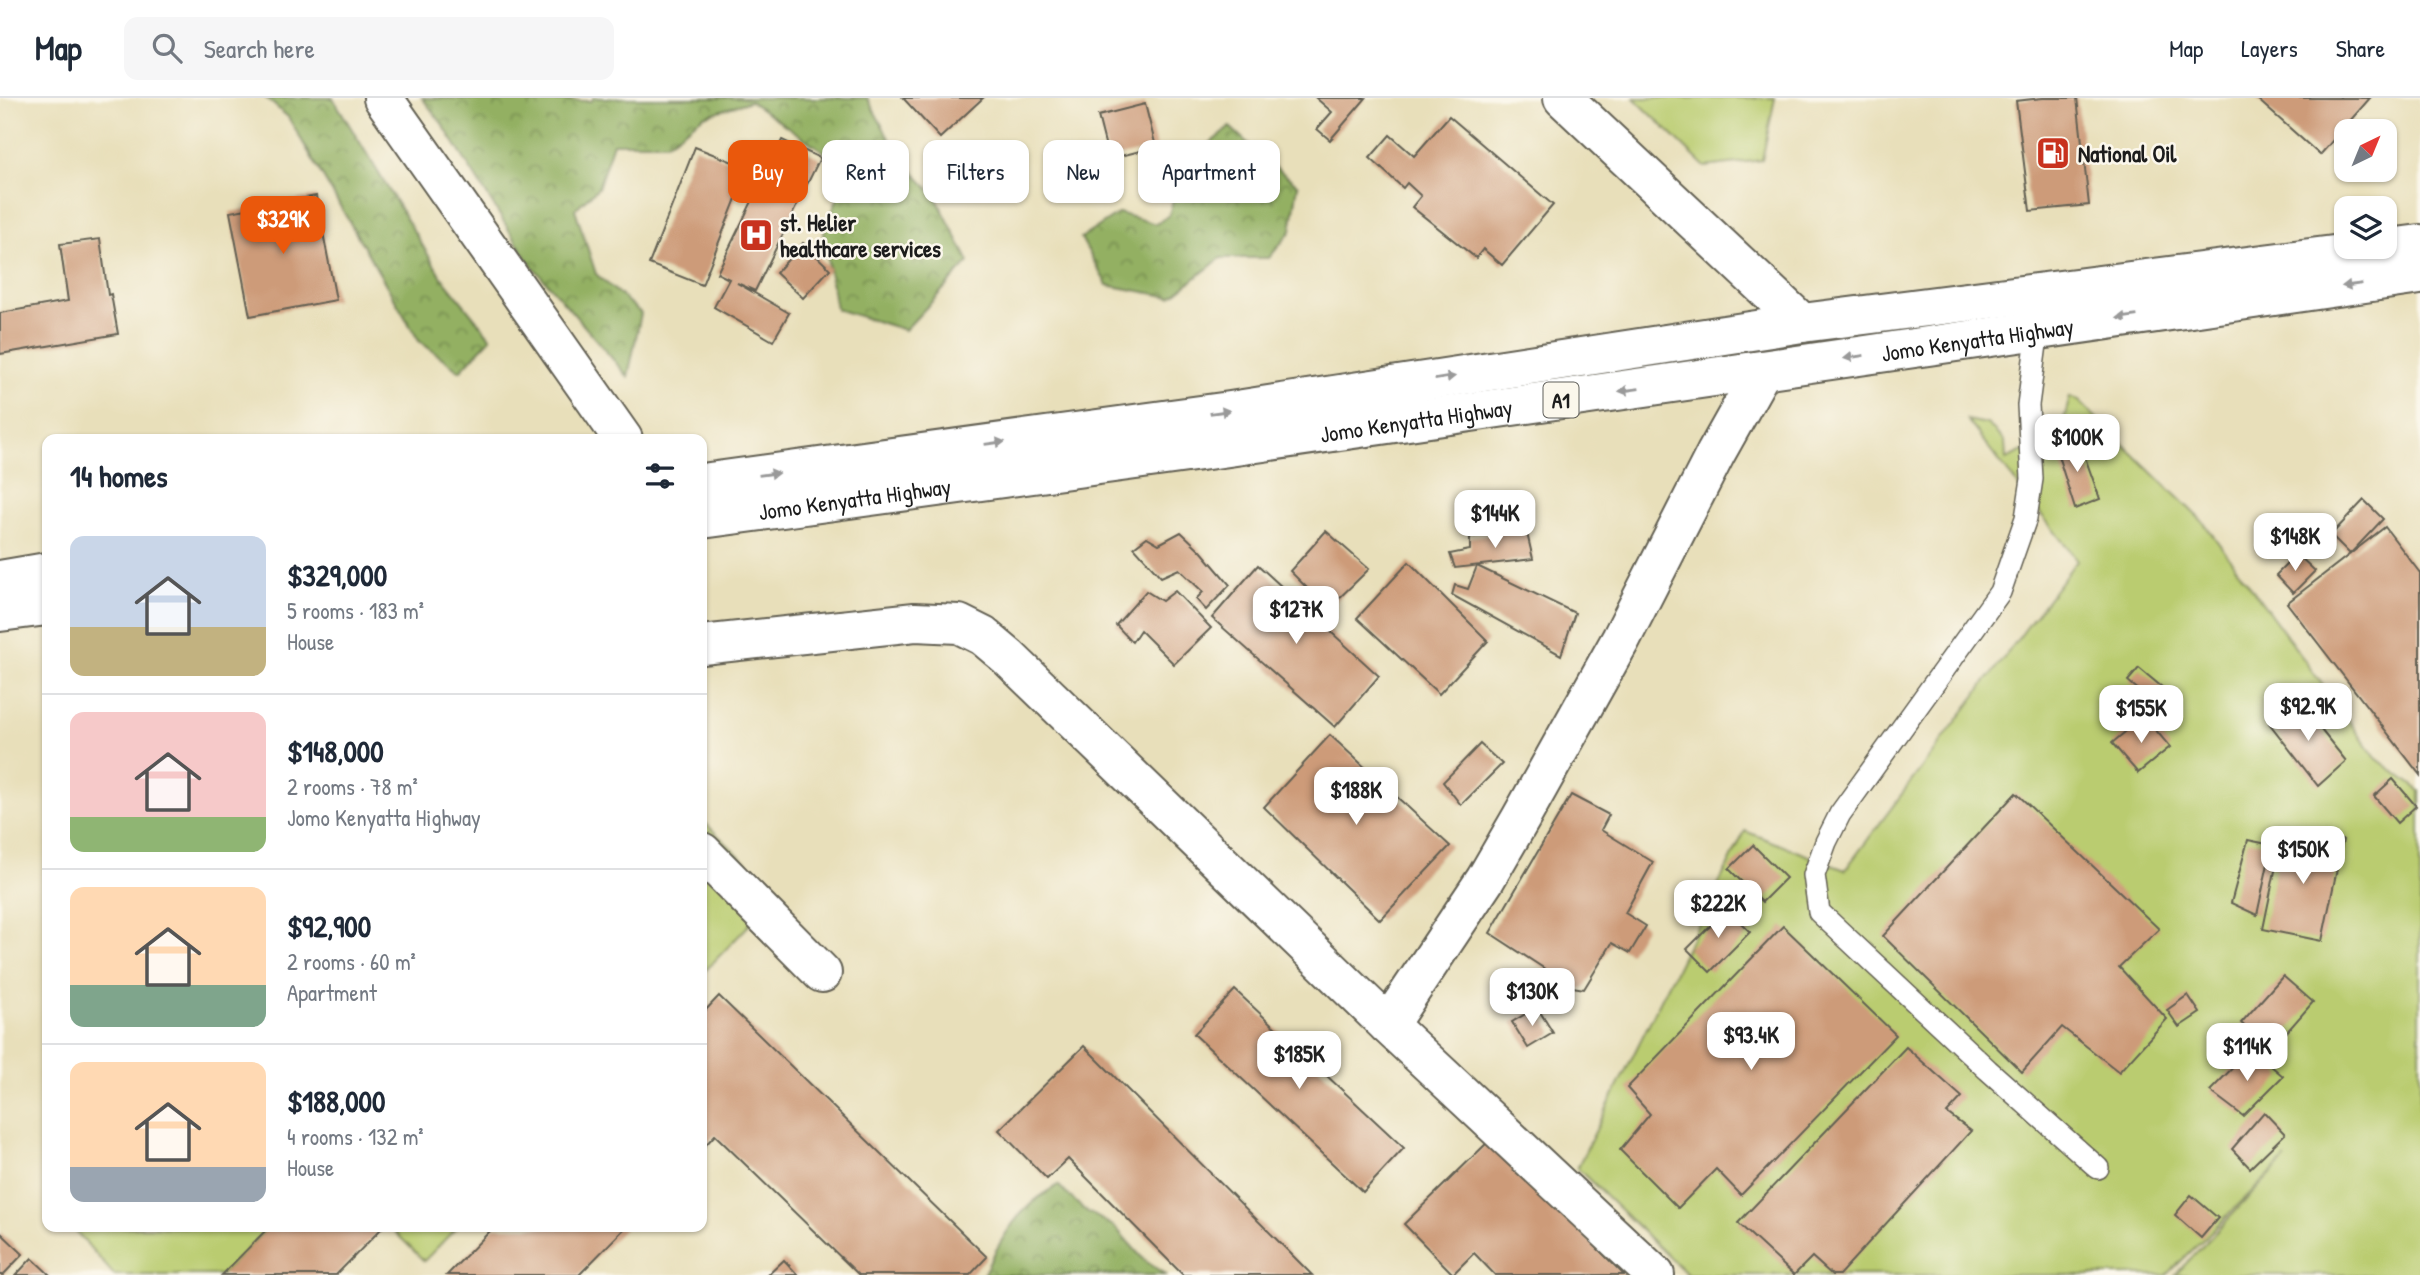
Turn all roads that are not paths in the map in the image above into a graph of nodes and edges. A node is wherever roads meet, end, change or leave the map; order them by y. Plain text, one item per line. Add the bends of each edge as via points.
1 (383, 98) edge
2 (1563, 98) edge
3 (2420, 244) edge
4 (2420, 275) edge
5 (1802, 323) junction
6 (2038, 329) junction
7 (1762, 372) junction
8 (619, 434) edge
9 (707, 482) edge
10 (707, 518) edge
11 (42, 573) edge
12 (0, 580) edge
13 (42, 607) edge
14 (0, 612) edge
15 (707, 644) edge
16 (707, 857) edge
17 (822, 973) dead end
18 (1388, 1025) junction
19 (2098, 1168) dead end
20 (1655, 1275) edge

1 - 8 main road
2 - 5 main road
3 - 5 main road, Jomo Kenyatta Highway / A1
4 -> 6 main road, Jomo Kenyatta Highway / A1
9 -> 5 main road, Jomo Kenyatta Highway / A1 via 1230,411
6 -> 7 main road, Jomo Kenyatta Highway / A1
6 - 19 lane via 2028,405 2032,479 2026,518 2000,592 1840,814 1814,875 1819,912
7 -> 10 main road, Jomo Kenyatta Highway / A1
7 - 18 main road via 1521,818
11 - 12 main road
13 - 14 main road
15 - 18 main road via 915,622 959,624 983,636
16 - 17 main road
18 - 20 main road

